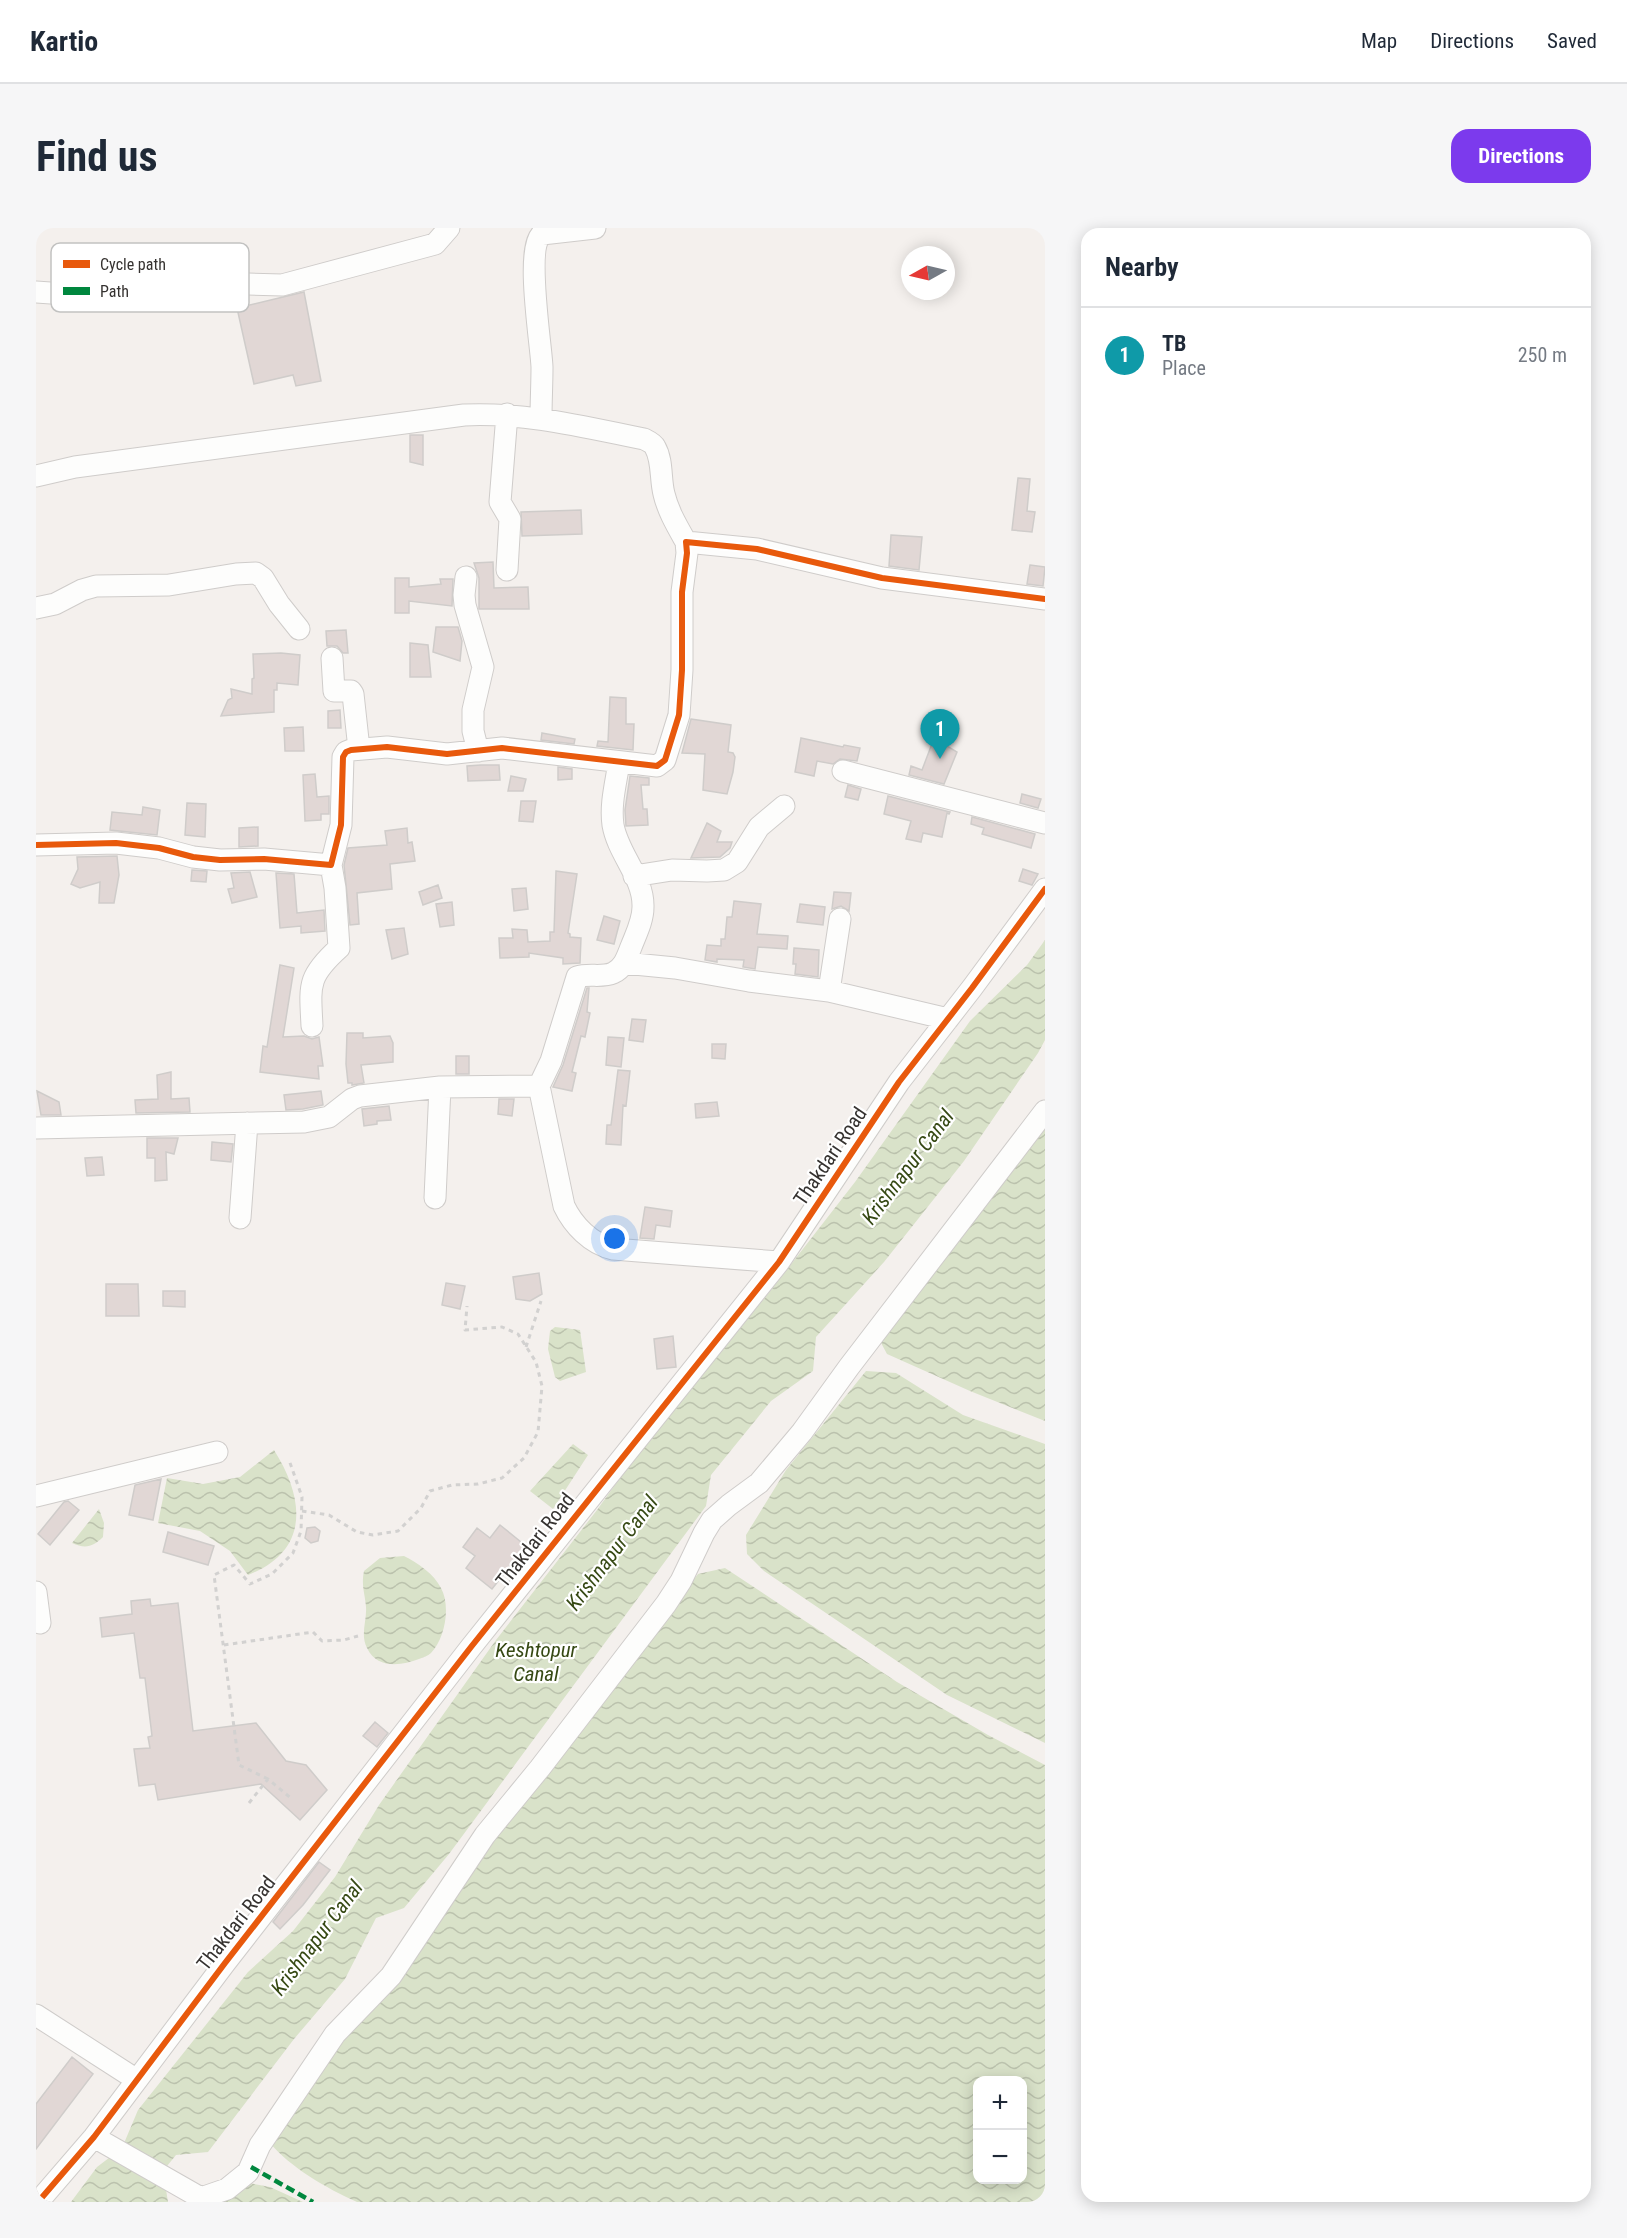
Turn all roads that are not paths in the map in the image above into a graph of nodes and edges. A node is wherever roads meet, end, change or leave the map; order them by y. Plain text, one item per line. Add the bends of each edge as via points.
1 (449, 228) edge
2 (595, 228) edge
3 (249, 284) edge
4 (36, 292) edge
5 (51, 293) edge
6 (507, 414) junction
7 (541, 418) junction
8 (36, 476) edge
9 (686, 542) junction
10 (507, 570) dead end
11 (466, 577) dead end
12 (1045, 599) edge
13 (36, 608) edge
14 (299, 629) dead end
15 (332, 658) dead end
16 (359, 749) junction
17 (478, 751) junction
18 (619, 762) junction
19 (843, 771) dead end
20 (784, 806) dead end
21 (1045, 823) edge
22 (36, 845) edge
23 (330, 865) junction
24 (634, 876) junction
25 (1045, 889) edge
26 (840, 919) dead end
27 (624, 963) junction
28 (829, 991) junction
29 (948, 1019) junction
30 (312, 1026) dead end
31 (539, 1086) junction
32 (440, 1087) junction
33 (1045, 1111) edge
34 (247, 1123) junction
35 (36, 1128) edge
36 (435, 1198) dead end
37 (240, 1218) dead end
38 (779, 1262) junction
39 (217, 1452) dead end
40 (36, 1496) edge
41 (36, 1592) edge
42 (40, 1623) dead end
43 (36, 2015) edge
44 (137, 2080) junction
45 (94, 2137) junction
46 (199, 2200) edge
47 (38, 2202) edge

1 - 3 street via 435,244 282,285
2 - 7 street via 542,234 536,242 534,292 542,366
4 - 5 street
6 - 7 street
6 - 8 street via 464,415 75,467
6 - 10 street via 500,502 510,519
7 - 9 street via 651,443 659,460 668,508
9 - 12 street via 757,549 882,578
9 - 18 street via 679,715 661,764
11 - 17 street via 465,606 483,667 473,710
13 - 14 street via 96,586 170,585 256,573
15 - 16 street via 332,689 353,694
16 - 17 street via 387,747 447,754
16 - 23 street via 346,752 343,757 340,825
17 - 18 street via 520,749
18 - 24 street via 611,807 613,825
19 - 21 street
20 - 24 street via 759,827 736,862 724,870 672,870
22 - 23 street via 117,843 220,860
23 - 30 street via 339,948 313,975
24 - 27 street via 643,907
25 - 29 street, Thakdari Road
26 - 28 street
27 - 28 street
27 - 31 street via 614,973 577,977
28 - 29 street
29 - 38 street, Thakdari Road via 899,1082
31 - 32 street
31 - 38 street via 564,1206 570,1218 594,1242 613,1249
32 - 34 street via 360,1096 323,1119
32 - 36 street
33 - 46 street via 802,1432 759,1483 712,1520 666,1604 485,1834 392,1976 335,2034 260,2145 248,2172 227,2189
34 - 35 street
34 - 37 street
38 - 44 street, Thakdari Road via 471,1647
39 - 40 street
41 - 42 street
43 - 44 street
44 - 45 street, Thakdari Road
45 - 46 street
45 - 47 street, Thakdari Road

